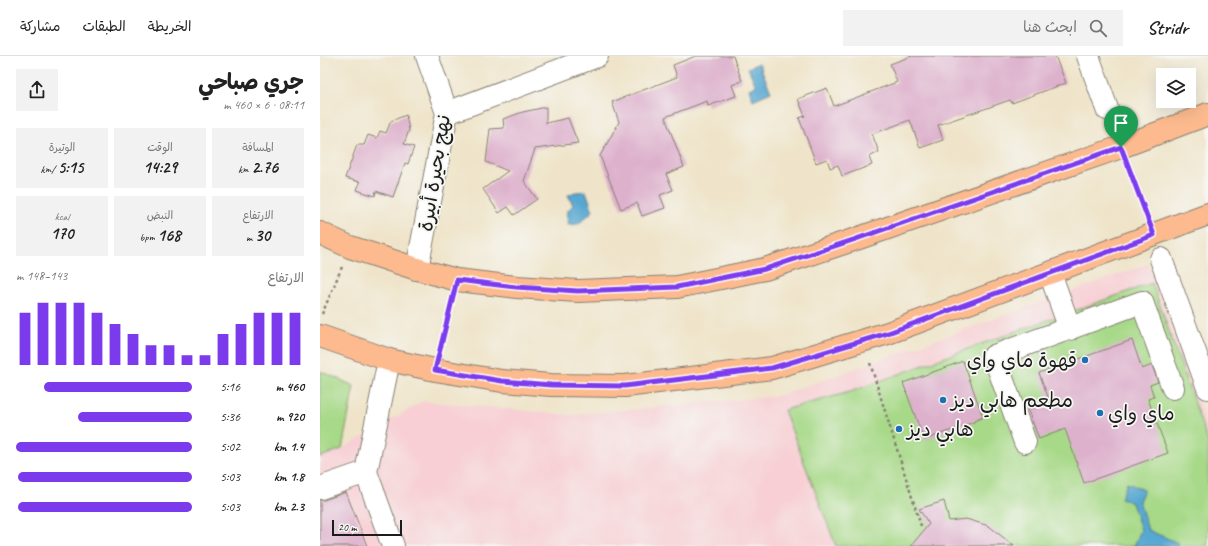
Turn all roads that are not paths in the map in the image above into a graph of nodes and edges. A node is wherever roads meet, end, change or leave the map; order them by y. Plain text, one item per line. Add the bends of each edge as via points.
1 (427, 56) edge
2 (597, 56) edge
3 (1088, 56) edge
4 (1107, 109) dead end
5 (447, 113) junction
6 (1208, 114) edge
7 (1208, 214) edge
8 (320, 232) edge
9 (1161, 259) dead end
10 (417, 269) junction
11 (1050, 273) junction
12 (1070, 329) junction
13 (320, 336) edge
14 (389, 360) junction
15 (1173, 388) dead end
16 (1208, 388) edge
17 (1025, 442) dead end
18 (366, 472) junction
19 (320, 488) edge
20 (393, 546) edge

1 - 5 street, نهج بحيرة أبيرة
2 - 5 street
3 - 4 street
5 - 10 street, نهج بحيرة أبيرة
6 - 10 main road via 1121,147 765,269 677,287 578,291 516,287 457,280
7 - 11 main road
8 - 10 main road via 350,247
9 - 16 street
11 - 12 street
11 - 14 main road via 888,333 772,368 625,386 551,385 502,381
12 - 15 street via 1142,302
12 - 17 street via 994,356
13 - 14 main road
14 - 18 street
18 - 19 street
18 - 20 street

